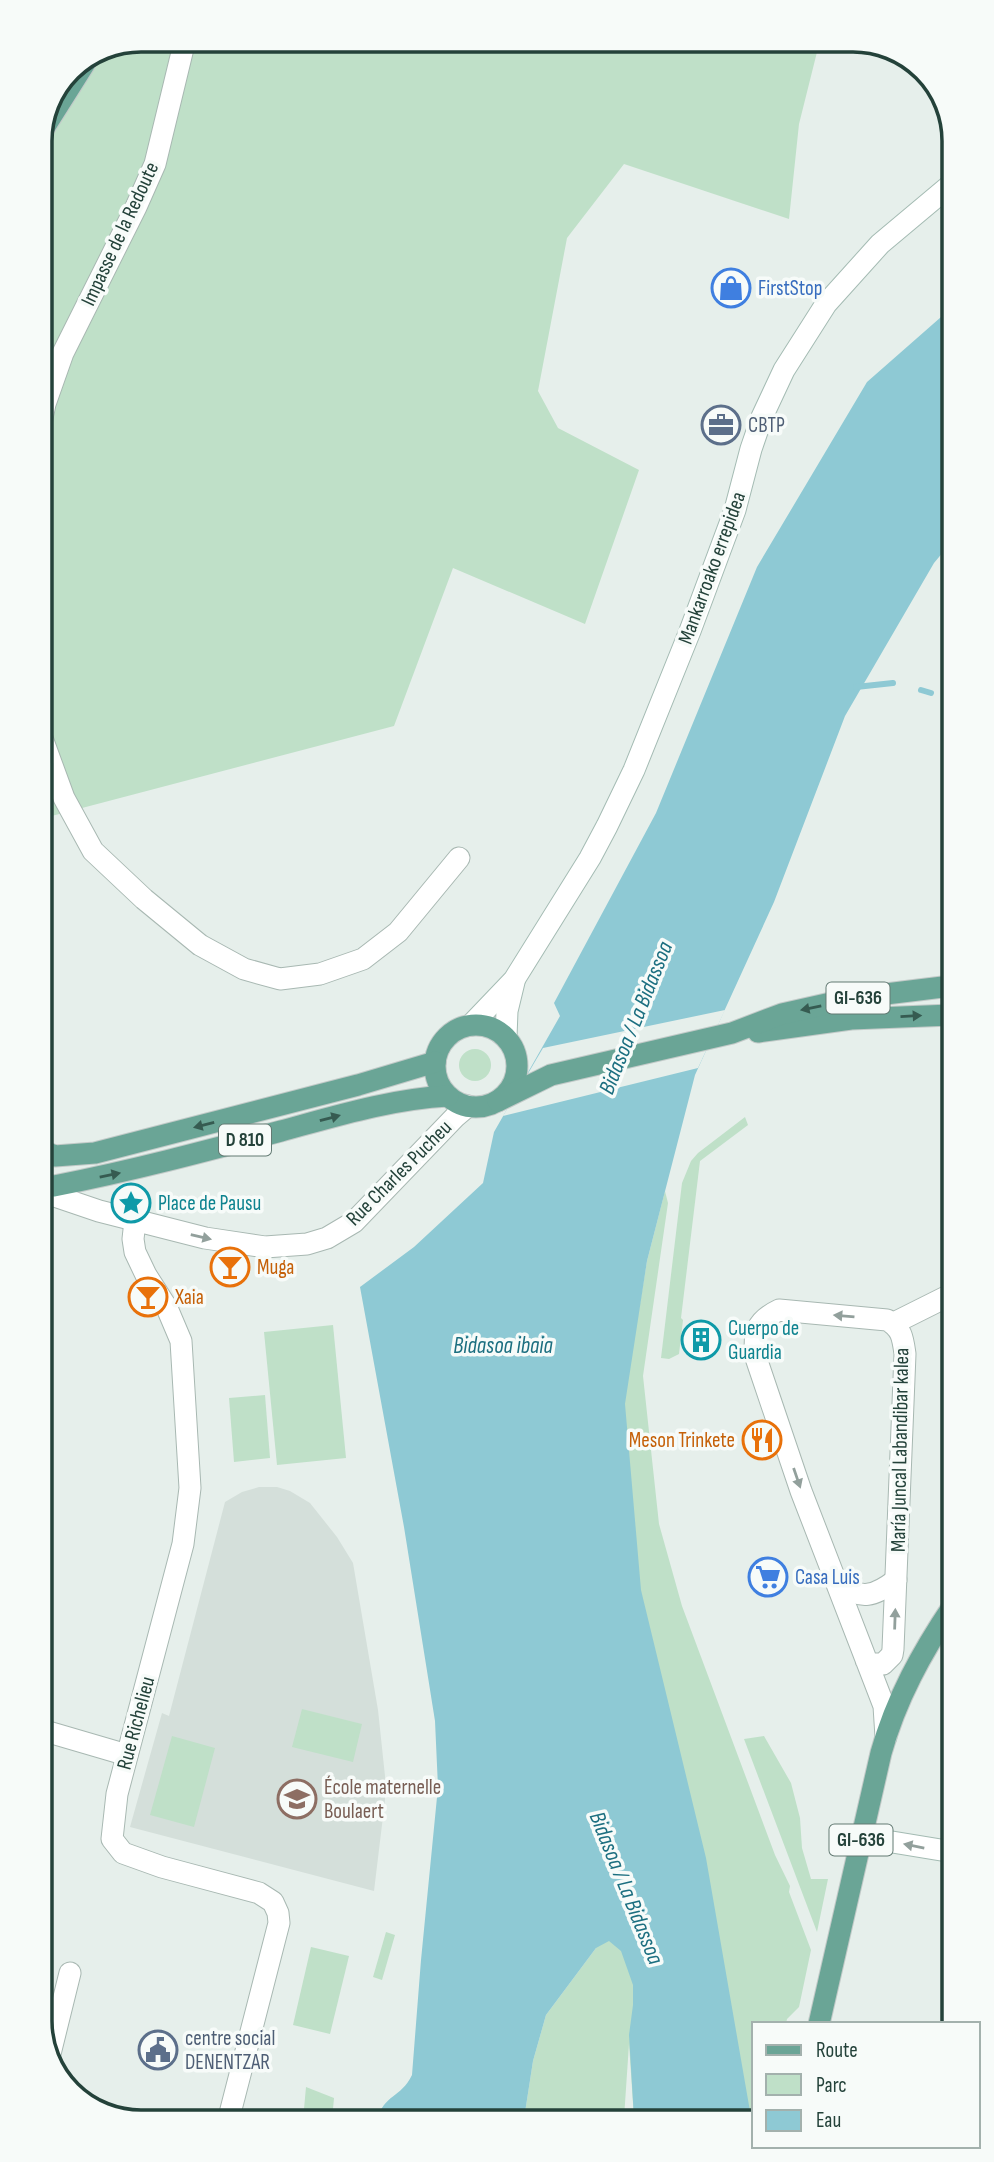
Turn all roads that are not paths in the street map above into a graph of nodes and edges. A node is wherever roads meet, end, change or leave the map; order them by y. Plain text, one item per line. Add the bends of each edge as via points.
1 (182, 53) edge
2 (942, 192) edge
3 (53, 382) edge
4 (53, 767) edge
5 (460, 858) dead end
6 (514, 980) junction
7 (942, 987) edge
8 (942, 1015) edge
9 (471, 1025) junction
10 (728, 1033) junction
11 (510, 1043) junction
12 (435, 1062) junction
13 (551, 1075) junction
14 (448, 1096) junction
15 (498, 1101) junction
16 (468, 1106) junction
17 (53, 1155) edge
18 (53, 1186) edge
19 (53, 1195) edge
20 (135, 1221) junction
21 (942, 1299) edge
22 (894, 1323) junction
23 (896, 1580) junction
24 (838, 1583) junction
25 (942, 1628) edge
26 (942, 1642) edge
27 (866, 1660) junction
28 (924, 1664) junction
29 (53, 1733) edge
30 (886, 1737) junction
31 (127, 1755) junction
32 (874, 1839) junction
33 (942, 1850) edge
34 (70, 1973) dead end
35 (819, 2022) edge
36 (831, 2022) edge
37 (54, 2038) edge
38 (231, 2109) edge

1 - 3 street, Impasse de la Redoute via 155,164
2 - 6 street, Mankarroako errepidea via 880,244 826,304 784,370 751,449 715,566 634,770 590,858
4 - 5 street via 93,851 144,899 200,945 244,970 280,979 320,974 363,959 398,932
6 - 9 street, Mankarroako errepidea
6 - 11 street, Mankarroako errepidea via 507,1011
7 -> 10 main road, GI-636 via 853,998 782,1014
10 -> 8 main road, GI-636 via 851,1019
9 - 11 main road via 496,1029
9 - 12 main road via 446,1037
10 - 13 main road, GI-636
11 - 13 main road via 527,1066
11 - 15 main road via 517,1072 514,1083
12 - 14 main road via 440,1086
12 -> 17 main road, D 810 via 95,1153
13 - 15 main road
14 - 16 main road
18 -> 14 main road, D 810 via 129,1171 363,1109
15 - 16 main road
20 -> 16 street, Rue Charles Pucheu via 265,1247 292,1247 327,1238 360,1216
19 - 20 street, Rue Charles Pucheu
20 - 31 street, Rue Richelieu via 135,1252 181,1341 191,1488 183,1544
21 - 22 street, María Juncal Labandibar kalea
22 - 23 street, María Juncal Labandibar kalea via 902,1333 905,1354
22 -> 24 street, María Juncal Labandibar kalea via 779,1310 765,1317 754,1342 802,1491
23 - 24 street, María Juncal Labandibar kalea via 868,1595
27 -> 23 street, María Juncal Labandibar kalea via 883,1664 892,1655
24 - 27 street, María Juncal Labandibar kalea
25 - 28 main road, GI-636
26 - 28 main road, GI-636
27 - 30 street, María Juncal Labandibar kalea via 884,1706
28 - 30 main road, GI-636 via 903,1690
28 - 32 main road, GI-636 via 894,1756
29 - 31 street
30 - 35 main road, GI-636
31 - 38 street, Rue Richelieu via 112,1839 123,1853 259,1893 274,1902 278,1913
33 -> 32 street
32 - 36 main road, GI-636
34 - 37 street

